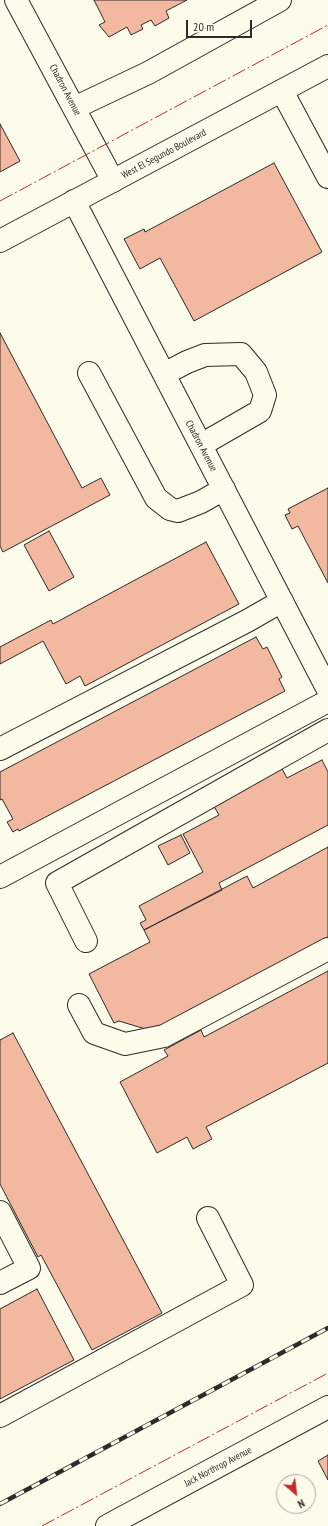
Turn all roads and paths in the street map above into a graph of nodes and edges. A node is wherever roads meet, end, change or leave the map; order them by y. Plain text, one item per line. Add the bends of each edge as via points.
1 (16, 0) edge
2 (280, 0) edge
3 (328, 66) edge
4 (282, 91) junction
5 (74, 108) junction
6 (328, 177) edge
7 (112, 181) junction
8 (74, 202) junction
9 (0, 241) edge
10 (89, 373) dead end
11 (164, 374) junction
12 (201, 445) junction
13 (224, 489) junction
14 (282, 601) junction
15 (325, 677) edge
16 (328, 701) edge
17 (328, 730) edge
18 (0, 749) edge
19 (0, 877) edge
20 (86, 941) dead end
21 (328, 949) edge
22 (79, 1005) dead end
23 (0, 1212) edge
24 (208, 1218) dead end
25 (0, 1283) edge
26 (328, 1407) edge
27 (0, 1416) edge
28 (107, 1526) edge

1 - 5 street, Chadron Avenue
2 - 5 street via 148,73
3 - 4 street, West El Segundo Boulevard
4 - 6 street
4 - 7 street, West El Segundo Boulevard
5 - 7 street, Chadron Avenue
7 - 8 street, West El Segundo Boulevard
8 - 9 street, West El Segundo Boulevard
8 - 11 street, Chadron Avenue
10 - 13 street via 156,498 170,509 178,511
11 - 12 street, Chadron Avenue
11 - 12 street via 205,355 241,354 256,372 265,395 260,411
12 - 13 street, Chadron Avenue
13 - 14 street, Chadron Avenue
14 - 15 street, Chadron Avenue
14 - 18 street
16 - 19 street
17 - 20 street via 57,883
21 - 22 street via 164,1036 125,1044 94,1033
23 - 25 street via 29,1268
24 - 27 street via 242,1285
26 - 28 street, Jack Northrop Avenue

